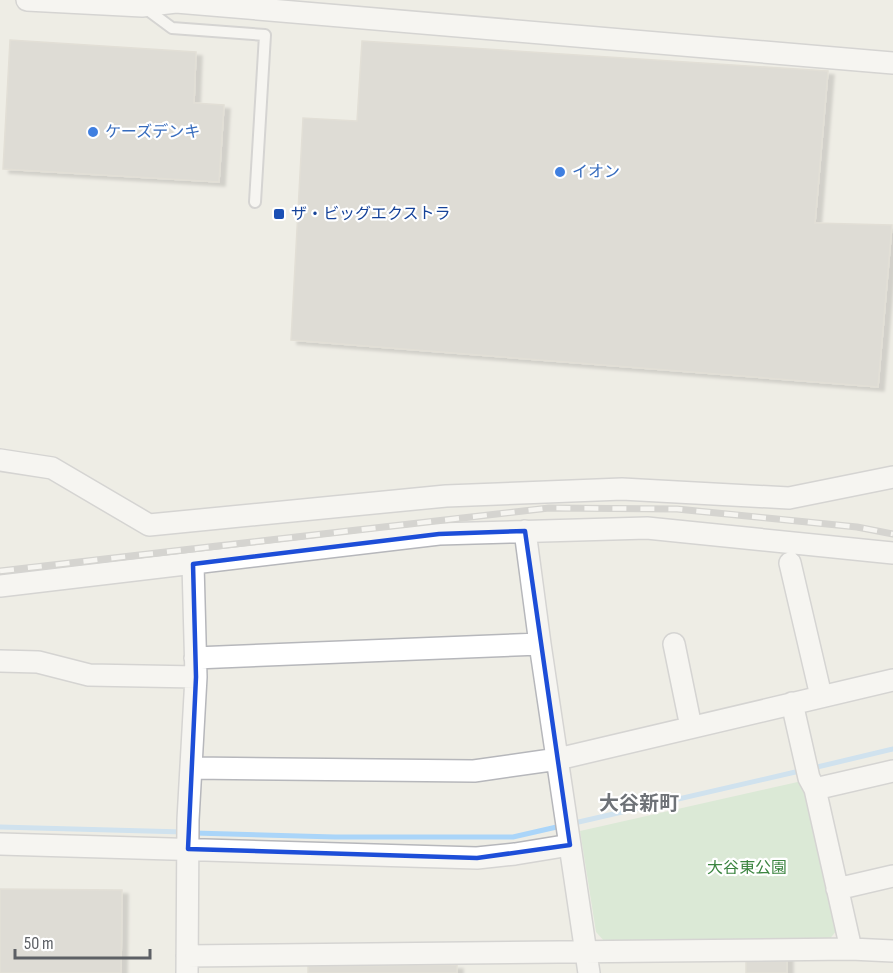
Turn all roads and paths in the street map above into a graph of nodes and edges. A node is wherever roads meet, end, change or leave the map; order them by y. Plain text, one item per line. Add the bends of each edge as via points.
1 (27, 0) edge
2 (142, 6) junction
3 (893, 63) edge
4 (255, 202) dead end
5 (0, 460) edge
6 (893, 477) edge
7 (525, 531) junction
8 (893, 553) edge
9 (790, 563) dead end
10 (193, 564) junction
11 (0, 586) edge
12 (540, 644) junction
13 (674, 644) dead end
14 (0, 661) edge
15 (195, 667) junction
16 (893, 680) edge
17 (821, 696) junction
18 (792, 703) junction
19 (691, 727) junction
20 (558, 759) junction
21 (192, 768) junction
22 (893, 771) edge
23 (810, 775) junction
24 (568, 830) junction
25 (188, 837) junction
26 (0, 844) edge
27 (893, 876) edge
28 (837, 889) junction
29 (851, 949) junction
30 (893, 951) edge
31 (587, 963) edge
32 (187, 965) edge

1 - 2 street
2 - 3 street via 176,2
2 - 4 lane via 172,28 265,35
5 - 6 street via 52,468 149,525 446,496 622,489 789,498
7 - 8 street via 647,528
7 - 10 street via 439,534
7 - 12 street
9 - 17 street
10 - 11 street
10 - 15 street
12 - 15 street
12 - 20 street
13 - 19 street
14 - 15 street via 38,662 89,675
15 - 21 street
16 - 17 street
17 - 18 street
18 - 19 street
18 - 23 street
19 - 20 street
20 - 21 street via 474,771
20 - 24 street
21 - 25 street
22 - 23 street
23 - 28 street
24 - 25 street via 515,855 477,858
24 - 31 street
25 - 26 street
25 - 32 street
27 - 28 street
28 - 29 street
29 - 30 street
29 - 31 street
31 - 32 street

